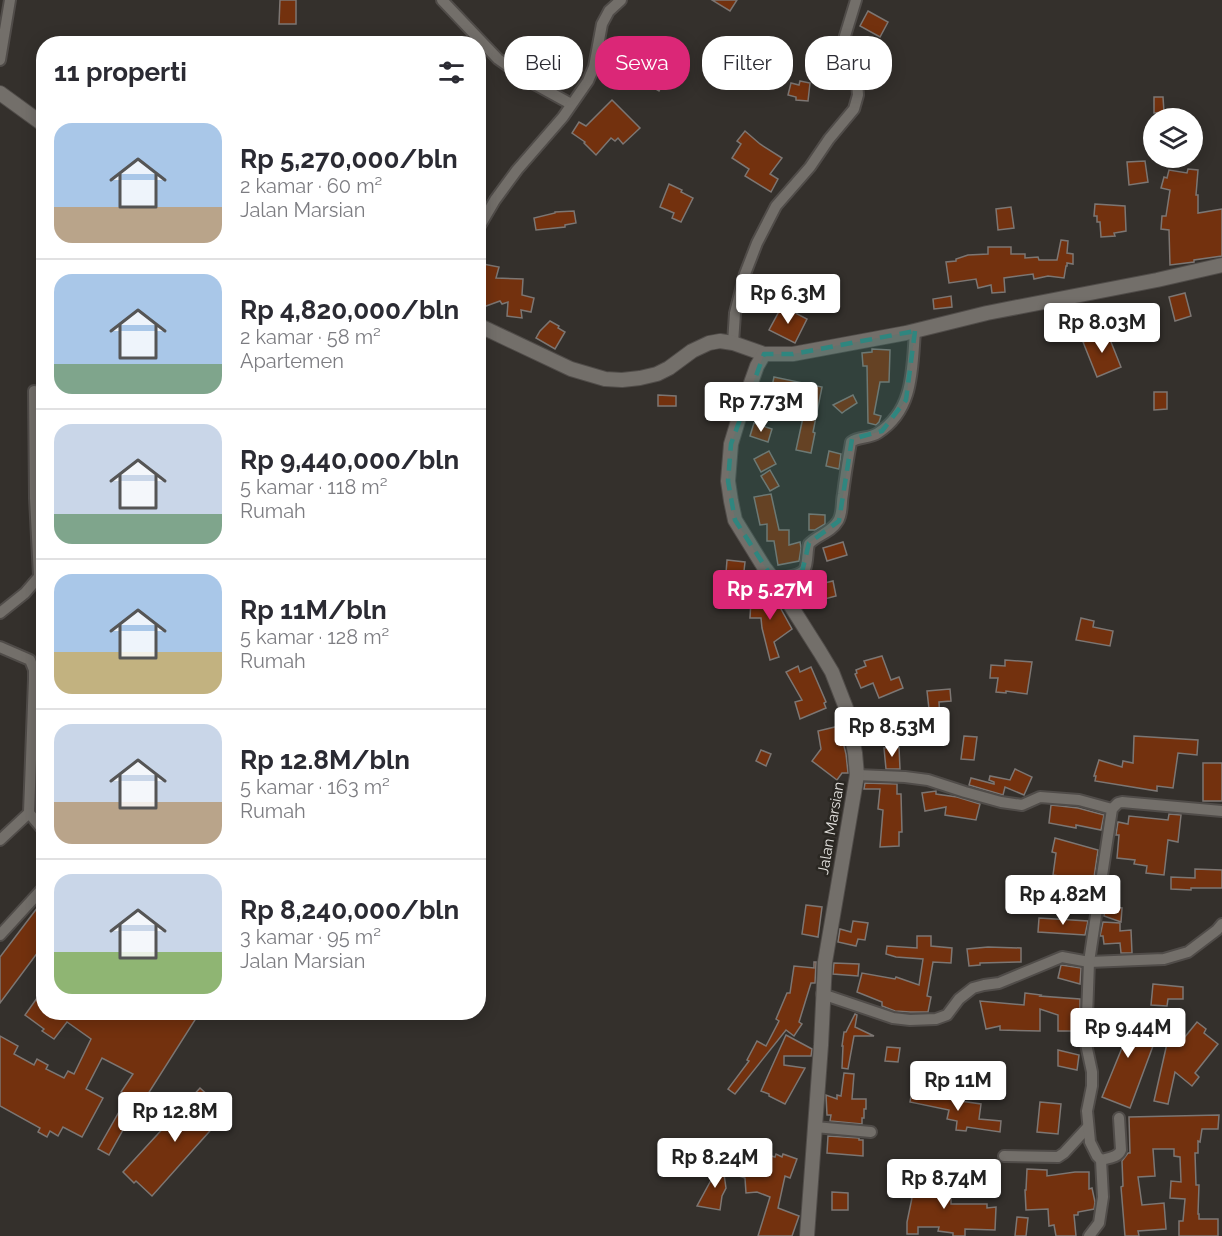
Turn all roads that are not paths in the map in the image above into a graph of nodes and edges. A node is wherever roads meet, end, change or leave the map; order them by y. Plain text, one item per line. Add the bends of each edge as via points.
1 (10, 0) edge
2 (442, 0) edge
3 (621, 0) edge
4 (856, 0) edge
5 (476, 36) edge
6 (486, 46) edge
7 (0, 60) edge
8 (0, 93) edge
9 (571, 104) junction
10 (36, 118) edge
11 (486, 215) edge
12 (1222, 265) edge
13 (486, 330) edge
14 (915, 331) junction
15 (733, 344) junction
16 (764, 354) junction
17 (34, 391) dead end
18 (36, 510) edge
19 (36, 579) edge
20 (773, 579) junction
21 (0, 613) edge
22 (0, 648) edge
23 (857, 775) junction
24 (1112, 809) junction
25 (1222, 811) edge
26 (29, 813) junction
27 (36, 821) edge
28 (0, 840) edge
29 (36, 896) edge
30 (1222, 924) edge
31 (0, 935) edge
32 (1089, 962) junction
33 (822, 994) junction
34 (1119, 1118) dead end
35 (815, 1127) junction
36 (1088, 1127) junction
37 (872, 1132) dead end
38 (1005, 1156) dead end
39 (1101, 1160) junction
40 (807, 1236) edge
41 (1089, 1236) edge

1 - 7 street
2 - 5 street
3 - 9 street via 602,24 594,67
4 - 15 street via 845,36 857,83 854,109 776,207 757,243 735,313
6 - 9 street via 531,82
8 - 10 street
9 - 11 street
12 - 14 street
13 - 15 street via 571,369 622,380 657,374 709,343
14 - 16 street via 793,354
14 - 20 street via 910,384 895,420 874,436 851,442 839,520 809,544 802,572
15 - 16 street
16 - 20 street, Jalan Marsian via 731,444 728,481 735,520
17 - 18 street
19 - 21 street
20 - 23 street, Jalan Marsian via 832,672 848,717
22 - 26 street via 30,660 34,670
23 - 24 street via 928,780 1022,805 1040,797 1079,800
23 - 33 street, Jalan Marsian
24 - 25 street via 1122,802
24 - 32 street
26 - 27 street
26 - 28 street
29 - 31 street
30 - 32 street via 1188,952 1164,960
32 - 33 street via 1062,957 999,983 973,988 946,1015 936,1019 893,1018
32 - 36 street via 1086,1044 1092,1086
33 - 35 street, Jalan Marsian
34 - 39 street via 1120,1153
35 - 37 street
35 - 40 street, Jalan Marsian
36 - 38 street via 1058,1157
36 - 39 street via 1090,1142
39 - 41 street via 1101,1212 1099,1223

